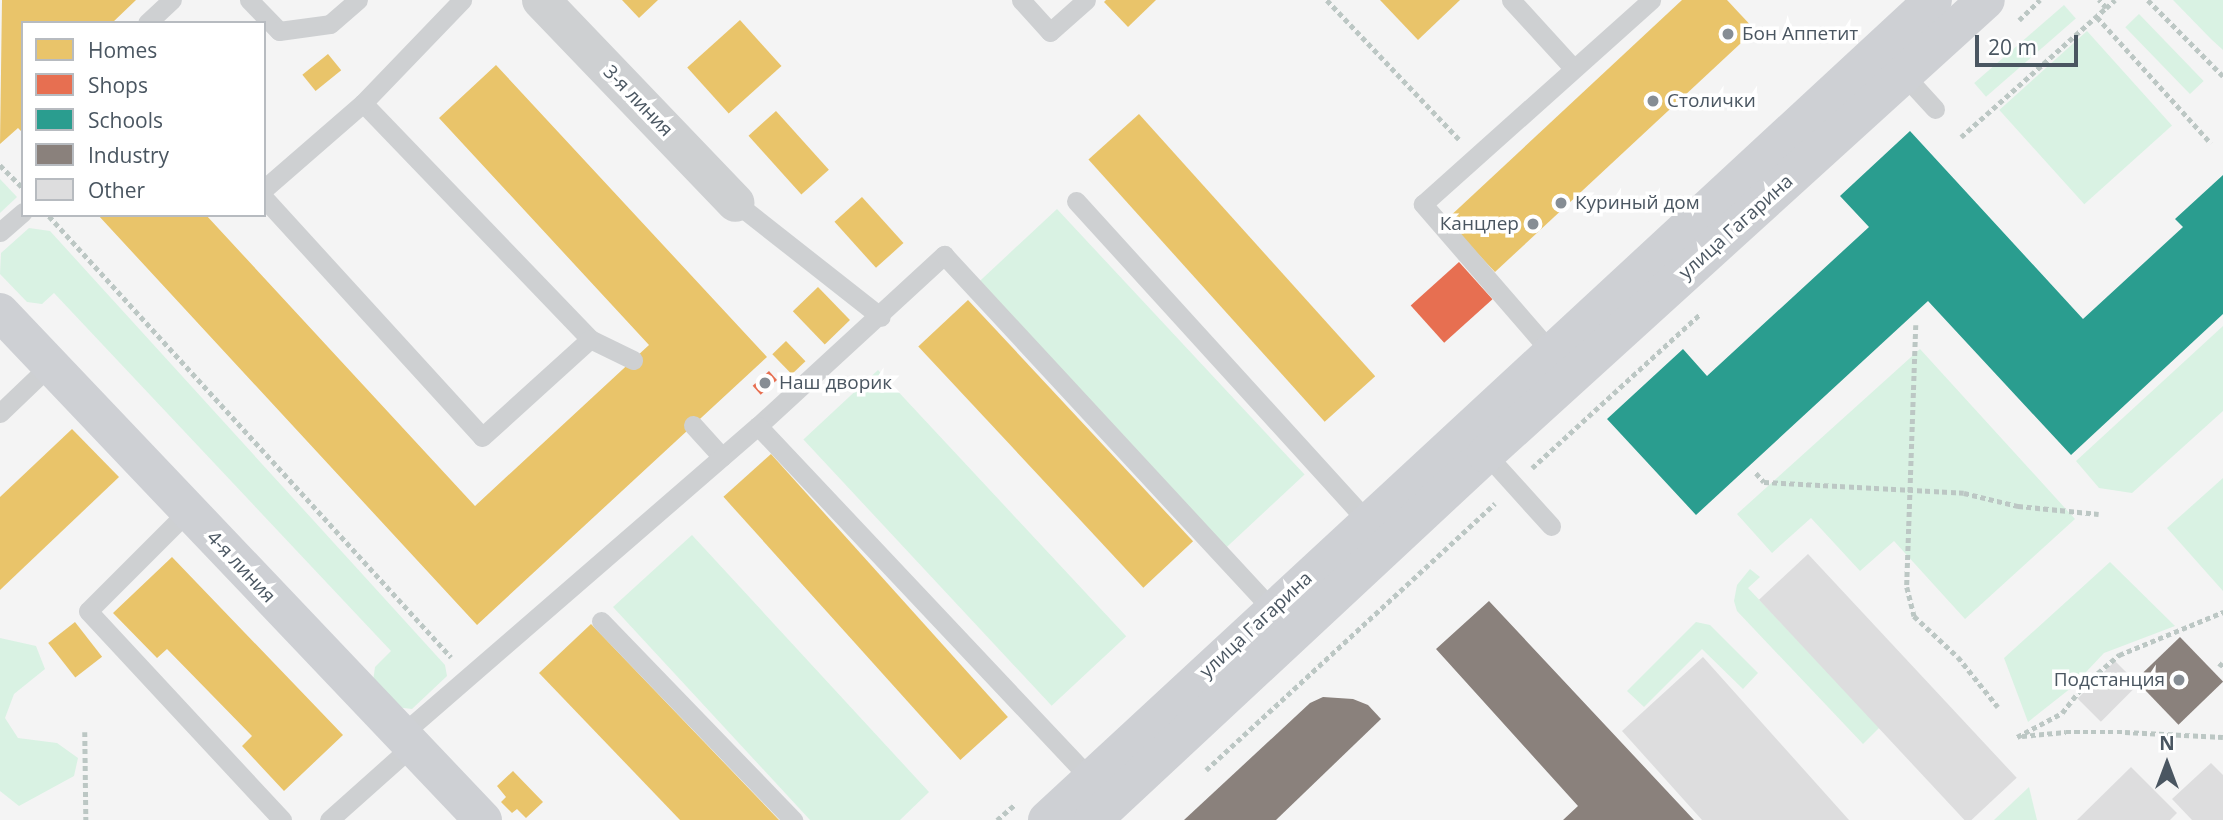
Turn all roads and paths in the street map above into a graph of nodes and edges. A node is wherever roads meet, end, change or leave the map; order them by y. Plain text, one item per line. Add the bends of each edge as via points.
1 (172, 0) edge
2 (249, 0) edge
3 (358, 0) edge
4 (541, 0) edge
5 (1021, 0) edge
6 (1086, 0) edge
7 (1327, 0) edge
8 (1511, 0) edge
9 (1651, 0) edge
10 (1933, 0) edge
11 (2040, 0) edge
12 (2099, 0) edge
13 (2115, 0) edge
14 (2148, 0) edge
15 (454, 2) edge
16 (2106, 8) junction
17 (1998, 14) edge
18 (2097, 17) junction
19 (149, 21) edge
20 (1573, 68) junction
21 (1903, 75) junction
22 (2223, 76) edge
23 (363, 103) junction
24 (1935, 108) dead end
25 (1961, 137) dead end
26 (2211, 143) dead end
27 (1476, 156) junction
28 (0, 166) edge
29 (21, 186) edge
30 (266, 187) edge
31 (266, 200) edge
32 (1076, 201) dead end
33 (736, 202) joint
34 (21, 214) edge
35 (51, 217) edge
36 (0, 232) edge
37 (1706, 308) dead end
38 (0, 312) edge
39 (881, 317) junction
40 (1916, 324) dead end
41 (590, 339) junction
42 (1551, 352) junction
43 (633, 360) dead end
44 (50, 365) junction
45 (0, 413) edge
46 (693, 425) dead end
47 (758, 426) junction
48 (1476, 443) junction
49 (722, 457) junction
50 (1756, 473) dead end
51 (1514, 485) junction
52 (1910, 488) junction
53 (188, 511) junction
54 (2099, 514) dead end
55 (1369, 523) junction
56 (1551, 526) dead end
57 (1272, 609) junction
58 (2223, 612) edge
59 (601, 621) dead end
60 (468, 677) junction
61 (1998, 707) dead end
62 (85, 732) dead end
63 (2223, 737) edge
64 (406, 741) junction
65 (1201, 774) dead end
66 (1091, 779) junction
67 (86, 820) edge
68 (282, 820) edge
69 (329, 820) edge
70 (483, 820) edge
71 (793, 820) edge
72 (1047, 820) edge
73 (1093, 820) edge

1 - 19 lane
2 - 3 lane via 279,31 330,24
4 - 33 street, 3-я линия
5 - 6 lane via 1051,32
7 - 27 path
8 - 20 lane
9 - 20 lane
10 - 42 main road, улица Гагарина
11 - 17 path
12 - 16 path
13 - 16 path
14 - 22 path
15 - 23 lane
16 - 18 path
17 - 21 main road, улица Гагарина
18 - 25 path
18 - 26 path
20 - 27 lane
21 - 24 lane
21 - 48 main road, улица Гагарина
23 - 30 lane
23 - 41 lane
27 - 42 lane via 1423,204
28 - 29 path
31 - 41 lane via 482,437
32 - 55 lane
33 - 39 lane
34 - 36 lane
35 - 60 path
37 - 51 path
38 - 44 main road, 4-я линия
39 - 47 lane
39 - 57 lane via 944,255
40 - 52 path
41 - 43 lane
42 - 48 main road, улица Гагарина
44 - 45 lane
44 - 53 main road, 4-я линия
46 - 49 lane
47 - 49 lane
47 - 66 lane
48 - 51 lane
48 - 55 main road, улица Гагарина
48 - 73 main road, улица Гагарина
49 - 60 lane
50 - 52 path via 1764,482
51 - 56 lane
51 - 65 path
52 - 54 path
52 - 61 path via 1907,587 1913,616 1958,657
53 - 64 main road, 4-я линия
53 - 68 lane via 88,611
55 - 57 main road, улица Гагарина
57 - 66 main road, улица Гагарина
58 - 63 path via 2119,655 2085,684 2063,713 2017,737 2125,732
59 - 71 lane
60 - 64 lane
62 - 67 path
64 - 69 lane
64 - 70 main road, 4-я линия
66 - 72 main road, улица Гагарина

